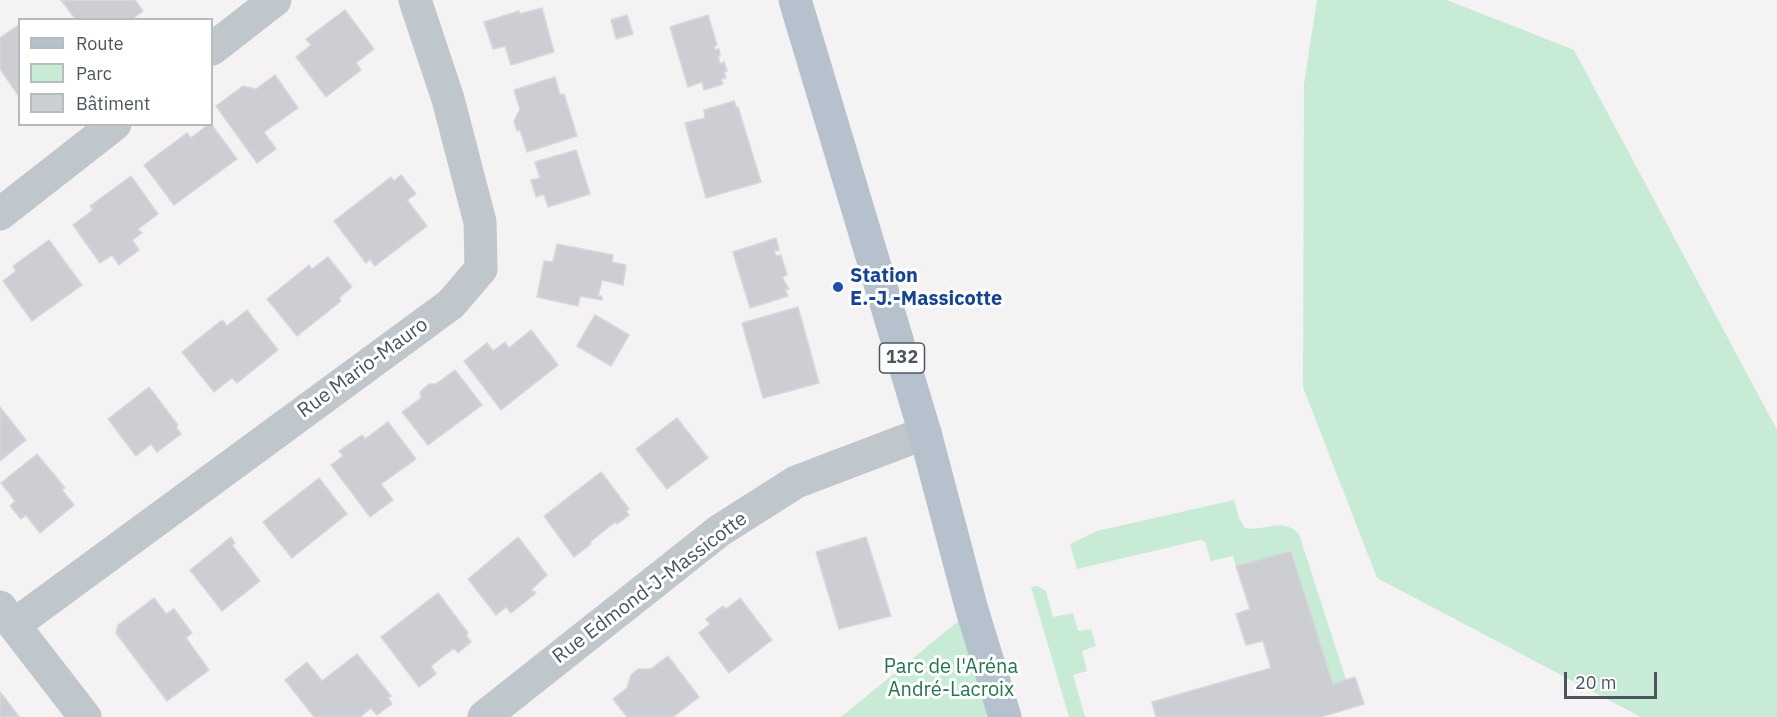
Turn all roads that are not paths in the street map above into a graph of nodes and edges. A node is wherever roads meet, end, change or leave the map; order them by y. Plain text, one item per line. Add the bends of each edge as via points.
1 (275, 0) edge
2 (416, 0) edge
3 (795, 0) edge
4 (213, 48) edge
5 (112, 126) edge
6 (0, 214) edge
7 (925, 433) junction
8 (7, 616) edge
9 (85, 717) edge
10 (484, 717) edge
11 (1005, 717) edge

1 - 4 street
2 - 8 street, Rue Mario-Mauro via 448,99 480,222 481,269 451,304
3 - 7 main road, 132
5 - 6 street
7 - 10 street, Rue Edmond-J-Massicotte via 796,482 719,531
7 - 11 main road, 132
8 - 9 street

